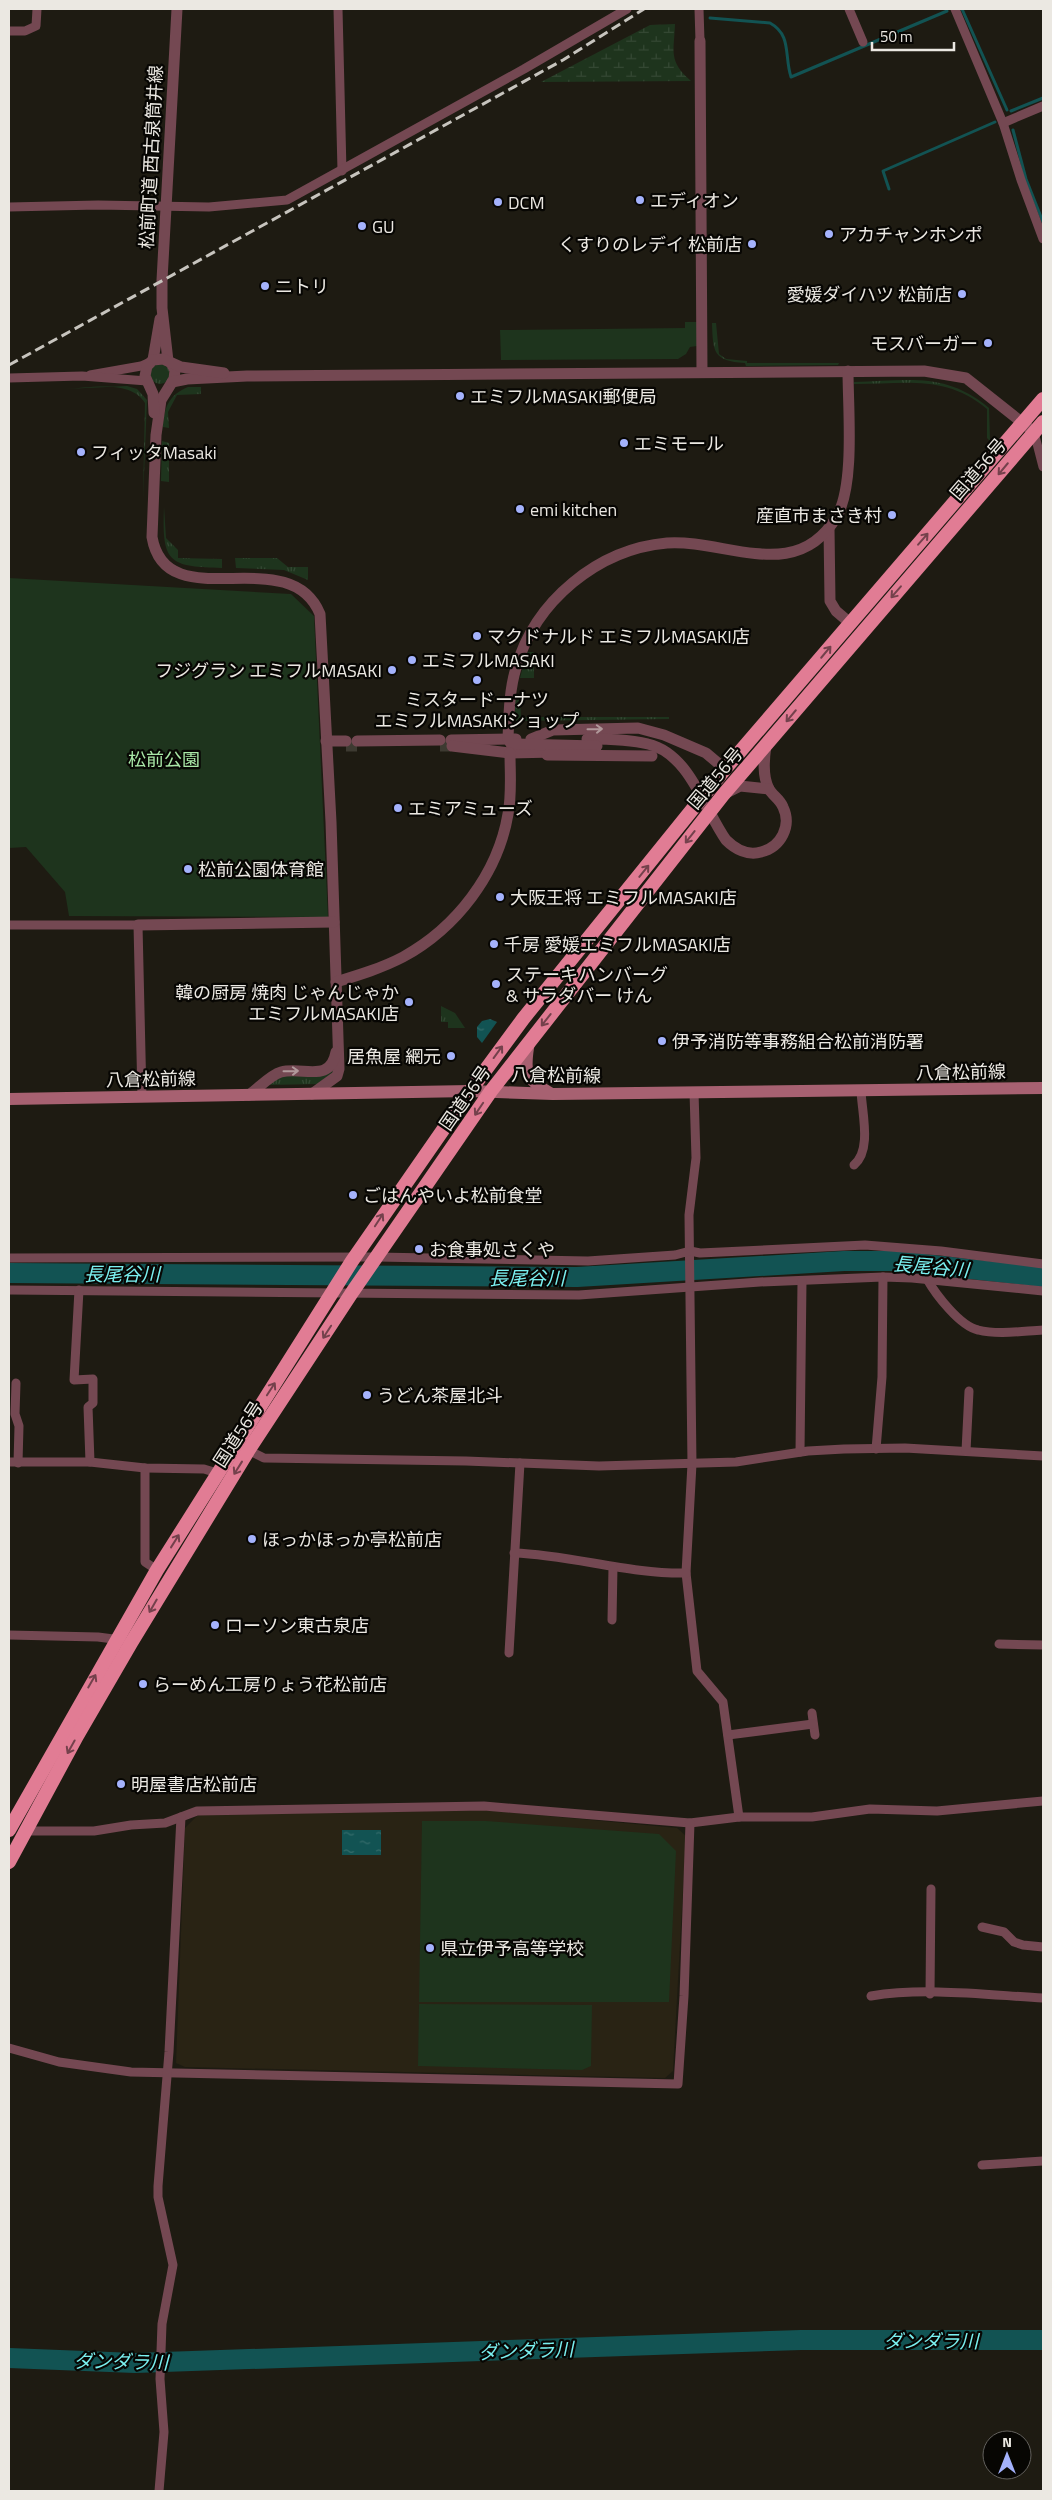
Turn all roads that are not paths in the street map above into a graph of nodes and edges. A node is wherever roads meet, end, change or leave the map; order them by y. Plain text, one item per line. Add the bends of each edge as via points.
1 (37, 9) edge
2 (177, 9) edge
3 (338, 9) edge
4 (627, 9) edge
5 (699, 9) edge
6 (849, 9) edge
7 (954, 9) edge
8 (9, 31) edge
9 (700, 41) joint
10 (863, 42) dead end
11 (1043, 106) edge
12 (1004, 123) junction
13 (342, 171) junction
14 (165, 206) junction
15 (9, 207) edge
16 (1043, 239) edge
17 (162, 308) junction
18 (152, 361) junction
19 (169, 362) junction
20 (848, 371) junction
21 (702, 372) junction
22 (82, 376) junction
23 (237, 376) junction
24 (9, 378) edge
25 (148, 383) junction
26 (170, 384) junction
27 (1043, 399) edge
28 (1024, 422) junction
29 (1039, 427) edge
30 (156, 434) junction
31 (1043, 467) edge
32 (829, 528) junction
33 (850, 623) junction
34 (508, 739) junction
35 (531, 740) junction
36 (623, 742) junction
37 (446, 743) junction
38 (326, 744) junction
39 (597, 746) junction
40 (766, 746) junction
41 (528, 753) junction
42 (510, 754) junction
43 (652, 756) dead end
44 (725, 769) junction
45 (769, 789) junction
46 (723, 795) junction
47 (334, 922) junction
48 (9, 925) edge
49 (138, 925) junction
50 (336, 982) junction
51 (529, 1042) junction
52 (337, 1048) junction
53 (1043, 1088) edge
54 (470, 1091) junction
55 (491, 1091) junction
56 (861, 1091) junction
57 (694, 1092) junction
58 (312, 1094) junction
59 (553, 1094) junction
60 (249, 1095) junction
61 (142, 1097) junction
62 (9, 1099) edge
63 (854, 1165) dead end
64 (690, 1254) junction
65 (9, 1258) edge
66 (354, 1259) junction
67 (376, 1259) junction
68 (1043, 1264) edge
69 (883, 1277) junction
70 (927, 1279) junction
71 (802, 1281) junction
72 (691, 1285) junction
73 (9, 1290) edge
74 (79, 1290) junction
75 (1043, 1291) edge
76 (332, 1292) junction
77 (352, 1292) junction
78 (1043, 1330) edge
79 (16, 1383) dead end
80 (969, 1391) dead end
81 (236, 1443) junction
82 (876, 1448) junction
83 (966, 1450) junction
84 (248, 1451) junction
85 (800, 1452) junction
86 (1043, 1456) edge
87 (90, 1462) junction
88 (13, 1463) edge
89 (520, 1463) junction
90 (692, 1464) junction
91 (145, 1468) junction
92 (217, 1473) junction
93 (514, 1553) junction
94 (613, 1567) junction
95 (157, 1570) junction
96 (686, 1573) junction
97 (612, 1620) dead end
98 (9, 1635) edge
99 (116, 1639) junction
100 (131, 1643) junction
101 (999, 1644) dead end
102 (1043, 1645) edge
103 (509, 1653) dead end
104 (812, 1713) dead end
105 (813, 1724) junction
106 (728, 1735) junction
107 (815, 1735) dead end
108 (1043, 1801) edge
109 (181, 1817) junction
110 (739, 1817) junction
111 (690, 1823) junction
112 (9, 1830) edge
113 (25, 1831) junction
114 (9, 1862) edge
115 (931, 1889) dead end
116 (982, 1927) dead end
117 (1043, 1947) edge
118 (930, 1994) junction
119 (871, 1996) dead end
120 (1043, 1998) edge
121 (9, 2048) edge
122 (167, 2073) junction
123 (1043, 2161) edge
124 (982, 2164) dead end
125 (159, 2491) edge

1 - 8 street via 36,26 32,30
2 - 14 street, 松前町道 西古泉筒井線
3 - 13 street
4 - 13 street
5 - 9 street
6 - 10 street
7 - 12 street
9 - 21 street
11 - 12 street
12 - 16 street
13 - 14 street via 287,200
14 - 15 street
14 - 17 street, 松前町道 西古泉筒井線
17 - 18 street, 松前町道 西古泉筒井線
17 - 19 street, 松前町道 西古泉筒井線
18 - 19 street
18 - 22 street via 141,366
18 - 25 street via 145,371
19 - 23 street
19 - 26 street via 175,374
20 - 21 street
20 - 28 street via 924,371 966,378
20 - 32 street via 847,488 844,502
21 - 23 street
22 - 24 street
22 - 25 street
23 - 26 street
25 - 26 street via 156,388
25 - 30 street via 154,400
26 - 30 street via 161,400
27 - 28 highway, 国道56号
28 - 29 street
33 -> 28 highway, 国道56号
29 - 31 street
29 -> 40 highway, 国道56号
30 - 38 street via 152,538 161,562 185,576 279,580 300,587 312,598 320,614
32 - 33 street via 830,601
32 - 34 street via 808,545 780,555 751,554 698,544 667,544 628,551 586,572 552,602 523,649 511,691
44 -> 33 highway, 国道56号
34 - 35 street
34 - 37 street
34 - 39 street via 511,744
35 - 36 street via 609,739
35 -> 44 street via 553,730 638,728 706,753
36 - 39 street
36 - 45 street via 649,744 661,749 686,771 720,833 733,847 746,852 759,853 772,848 783,837 784,807
37 - 38 street
37 - 42 street
38 - 47 street
39 - 41 street via 584,751
40 - 45 street via 765,772
40 - 46 highway, 国道56号
41 - 42 street
41 - 43 street via 575,757
42 - 50 street via 507,822 490,866 469,901 440,932 420,947 385,966
54 -> 44 highway, 国道56号 via 523,1019
45 - 46 street via 740,786
46 -> 51 highway, 国道56号
47 - 49 street
47 - 50 street
48 - 49 street
49 - 61 street
50 - 52 street
51 - 55 highway, 国道56号
51 - 59 main road via 528,1076 537,1086
52 - 58 street via 337,1076
60 -> 52 street via 282,1072 330,1068
53 - 56 main road, 八倉松前線
54 - 55 main road, 八倉松前線
54 - 58 main road, 八倉松前線
66 -> 54 highway, 国道56号
55 - 59 main road, 八倉松前線
55 -> 67 highway, 国道56号
56 - 57 main road, 八倉松前線
56 - 63 street via 864,1148 861,1159
57 - 59 main road, 八倉松前線
57 - 64 street via 696,1158 689,1216
58 - 60 main road, 八倉松前線
60 - 61 main road, 八倉松前線
61 - 62 main road, 八倉松前線
64 - 67 street via 588,1261
64 - 68 street via 865,1246 941,1251
64 - 72 street
65 - 66 street
66 - 67 street
66 - 76 highway, 国道56号
67 - 77 highway, 国道56号
69 - 70 street
69 - 71 street
69 - 82 street via 882,1377
70 - 75 street
70 - 78 street via 936,1294 969,1327 996,1332
71 - 72 street
71 - 85 street
72 - 77 street via 579,1295
72 - 90 street
73 - 74 street
74 - 76 street
74 - 87 street via 74,1380 93,1379 93,1403 88,1407
76 - 77 street
81 -> 76 highway, 国道56号
77 -> 84 highway, 国道56号
79 - 88 street via 15,1414 19,1426
80 - 83 street
81 - 84 street
81 - 92 highway, 国道56号
82 - 83 street
82 - 85 street
83 - 86 street
84 - 89 street via 264,1458
84 -> 100 highway, 国道56号
85 - 90 street via 736,1462
87 - 88 street
87 - 91 street
89 - 90 street via 598,1466
89 - 93 street
90 - 96 street
91 - 92 street via 204,1469
91 - 95 street via 145,1562
95 -> 92 highway, 国道56号
93 - 94 street via 548,1554
93 - 103 street
94 - 96 street
94 - 97 street
95 - 99 highway, 国道56号
96 - 106 street via 697,1671 723,1702
98 - 99 street
99 - 100 street
112 -> 99 highway, 国道56号
100 -> 113 highway, 国道56号
101 - 102 street
104 - 105 street
105 - 106 street
105 - 107 street
106 - 110 street
108 - 110 street via 937,1811 870,1809 812,1817
109 - 111 street via 197,1811 484,1806
109 - 113 street via 165,1823 94,1831
109 - 122 street
110 - 111 street
111 - 122 street via 678,2084
112 - 113 street
113 - 114 highway, 国道56号
115 - 118 street
116 - 117 street via 1004,1932 1014,1942 1023,1945
118 - 119 street
118 - 120 street
121 - 122 street via 59,2062
122 - 125 street via 158,2197 173,2265 160,2355 164,2432
123 - 124 street

